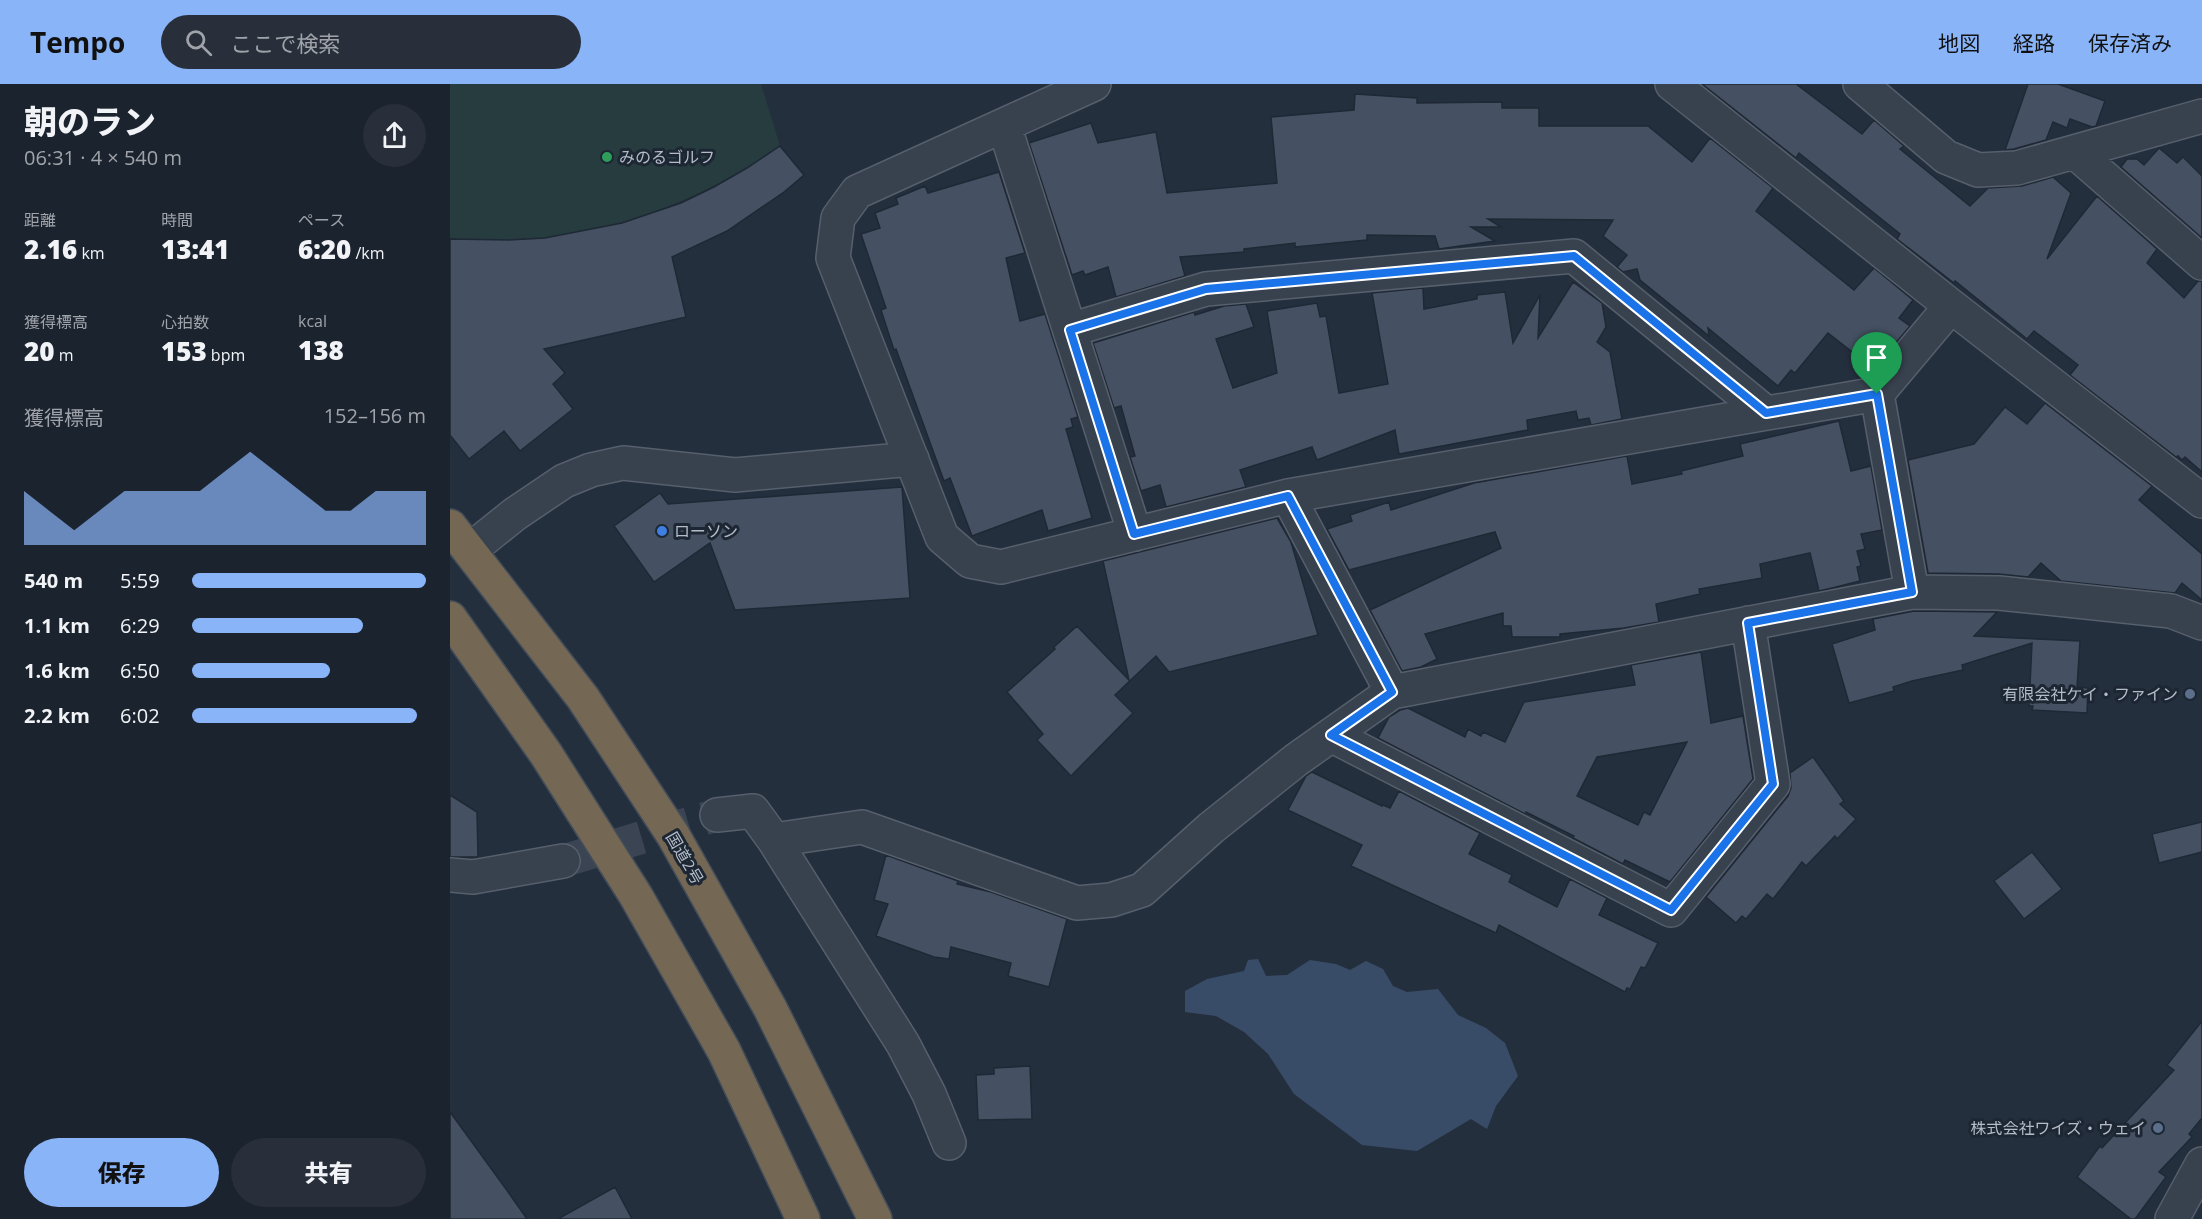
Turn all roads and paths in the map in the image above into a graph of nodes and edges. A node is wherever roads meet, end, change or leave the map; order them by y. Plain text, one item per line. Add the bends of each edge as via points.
1 (1094, 84) edge
2 (1672, 84) edge
3 (1860, 84) edge
4 (2202, 116) edge
5 (1004, 125) junction
6 (2075, 152) junction
7 (2202, 263) edge
8 (1951, 306) junction
9 (1070, 330) junction
10 (1877, 394) junction
11 (1766, 413) junction
12 (912, 459) junction
13 (1288, 496) junction
14 (2202, 501) edge
15 (1134, 534) junction
16 (460, 538) edge
17 (1912, 592) junction
18 (450, 618) edge
19 (1748, 623) junction
20 (2202, 623) edge
21 (1392, 692) junction
22 (1331, 735) junction
23 (717, 815) tunnel mouth
24 (774, 840) junction
25 (563, 861) tunnel mouth
26 (450, 874) edge
27 (949, 1143) dead end
28 (2202, 1164) edge
29 (803, 1219) edge
30 (875, 1219) edge
31 (2172, 1219) edge

1 - 5 street
2 - 8 street
3 - 6 street via 1946,157 1978,170 2017,168
4 - 6 street
5 - 9 street
5 - 12 street via 857,192 838,218 833,258
6 - 7 street
8 - 10 street
8 - 14 street
9 - 11 street via 1206,289 1574,256
9 - 15 street
10 - 11 street
10 - 17 street
11 - 13 street
12 - 15 street via 942,537 970,561 1001,567
12 - 16 street via 735,476 623,463 564,481 515,514
13 - 15 street
13 - 21 street
16 - 30 highway, 国道2号 via 583,698 673,835 770,1008
17 - 19 street
17 - 20 street via 1999,593 2171,611
18 - 29 highway via 546,754 636,896 724,1051
19 - 21 street
19 - 22 street via 1773,784 1671,910
21 - 22 street
22 - 24 street via 1211,828 1142,890 1111,900 1077,903 862,827
23 - 24 street via 753,812
24 - 27 street via 903,1044
25 - 26 street via 473,877
28 - 31 street

